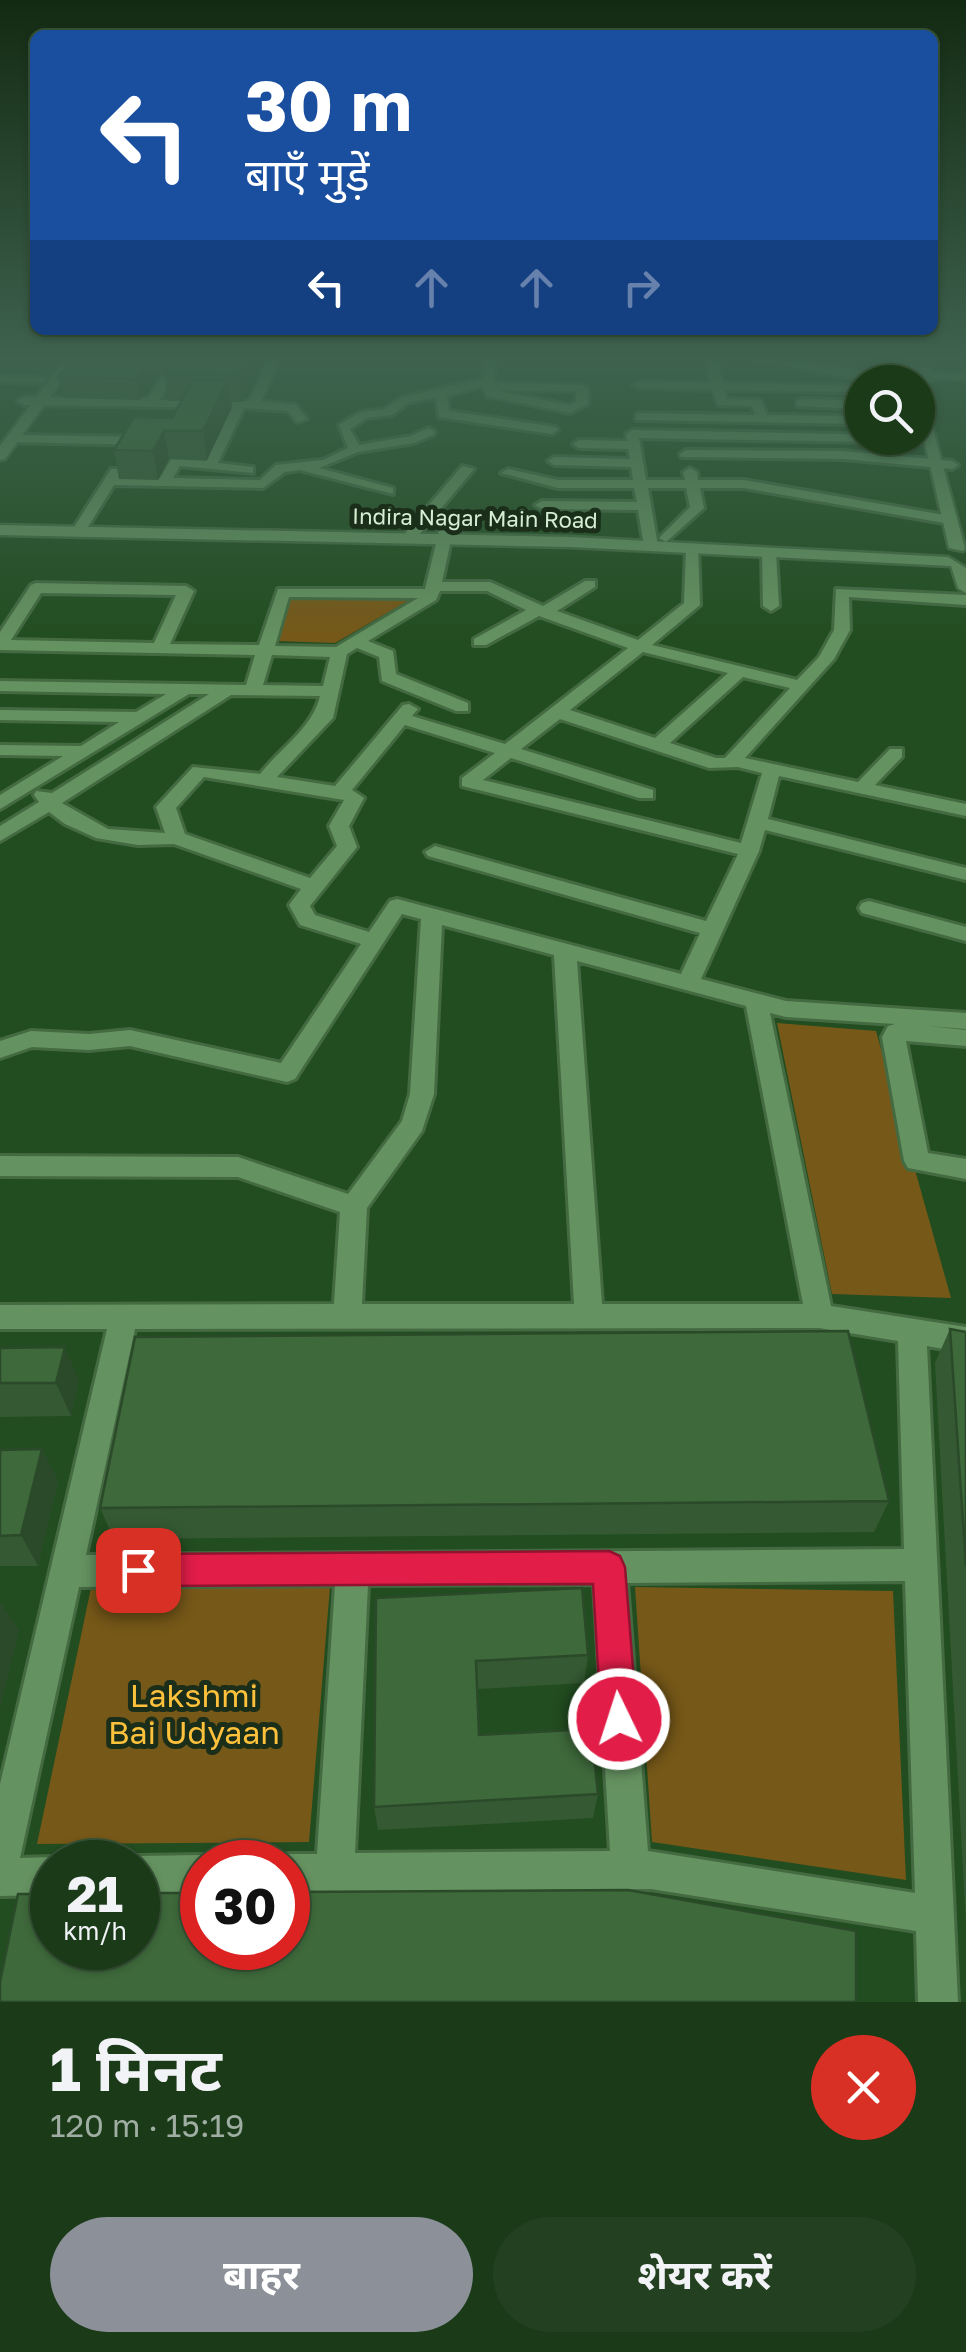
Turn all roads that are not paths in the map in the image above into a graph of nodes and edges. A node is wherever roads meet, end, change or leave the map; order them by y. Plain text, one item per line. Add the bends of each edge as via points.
1 (127, 453) edge
2 (217, 453) edge
3 (348, 453) edge
4 (635, 453) edge
5 (686, 454) joint
6 (843, 455) joint
7 (554, 461) dead end
8 (948, 462) edge
9 (637, 463) junction
10 (210, 465) junction
11 (306, 466) junction
12 (467, 470) dead end
13 (277, 472) junction
14 (508, 473) dead end
15 (110, 482) junction
16 (164, 482) junction
17 (640, 484) junction
18 (692, 484) junction
19 (388, 490) dead end
20 (542, 505) dead end
21 (644, 506) junction
22 (958, 521) edge
23 (0, 527) edge
24 (81, 528) junction
25 (412, 535) junction
26 (445, 536) junction
27 (656, 540) junction
28 (693, 548) junction
29 (769, 552) junction
30 (957, 558) edge
31 (590, 584) dead end
32 (966, 588) edge
33 (433, 590) junction
34 (966, 600) edge
35 (771, 606) dead end
36 (541, 611) junction
37 (480, 642) dead end
38 (0, 645) edge
39 (347, 647) junction
40 (641, 647) junction
41 (160, 648) junction
42 (266, 650) junction
43 (740, 671) junction
44 (0, 686) edge
45 (800, 686) junction
46 (185, 689) junction
47 (226, 690) junction
48 (254, 690) junction
49 (424, 691) junction
50 (332, 692) junction
51 (462, 707) dead end
52 (554, 711) junction
53 (0, 715) edge
54 (139, 717) junction
55 (401, 718) junction
56 (658, 745) junction
57 (0, 750) edge
58 (506, 750) junction
59 (84, 751) junction
60 (896, 752) dead end
61 (730, 763) junction
62 (772, 770) junction
63 (264, 780) junction
64 (862, 788) junction
65 (10, 791) edge
66 (340, 792) junction
67 (646, 794) dead end
68 (0, 803) edge
69 (51, 804) junction
70 (966, 810) edge
71 (757, 822) junction
72 (0, 835) edge
73 (176, 838) junction
74 (749, 851) junction
75 (434, 852) dead end
76 (966, 874) edge
77 (316, 887) junction
78 (869, 908) dead end
79 (432, 915) junction
80 (712, 930) junction
81 (966, 934) edge
82 (374, 941) junction
83 (565, 950) junction
84 (688, 983) junction
85 (756, 1001) junction
86 (966, 1021) edge
87 (966, 1038) edge
88 (0, 1050) edge
89 (0, 1166) edge
90 (966, 1169) edge
91 (354, 1206) junction
92 (347, 1316) junction
93 (588, 1316) junction
94 (819, 1316) junction
95 (0, 1317) edge
96 (124, 1317) junction
97 (912, 1331) junction
98 (966, 1340) edge
99 (921, 1565) junction
100 (609, 1567) junction
101 (352, 1568) junction
102 (66, 1570) junction
103 (0, 1864) edge
104 (630, 1870) junction
105 (335, 1873) junction
106 (310, 1874) edge
107 (30, 1876) edge
108 (0, 1877) edge
109 (934, 1915) junction
110 (938, 2002) edge

1 - 15 street
2 - 10 street
3 - 11 street
4 - 9 street
5 - 6 street
5 - 18 street
6 - 8 street
7 - 9 street
8 - 22 street
9 - 17 street
10 - 13 street
10 - 16 street via 176,462
11 - 13 street
11 - 19 street via 307,472
12 - 25 street
13 - 16 street via 263,484
14 - 17 street via 558,484
15 - 16 street
15 - 24 street
17 - 18 street
17 - 21 street
18 - 22 street via 744,484
18 - 27 street via 698,508
20 - 21 street
21 - 27 street
22 - 30 street
23 - 24 street, Indira Nagar Main Road
24 - 25 street, Indira Nagar Main Road
25 - 26 street, Indira Nagar Main Road
26 - 27 street, Indira Nagar Main Road
26 - 33 street
27 - 28 street, Indira Nagar Main Road
27 - 30 street, Indira Nagar Main Road
28 - 29 street, Indira Nagar Main Road
28 - 40 street via 692,605
29 - 30 street, Indira Nagar Main Road
29 - 35 street
30 - 32 street
31 - 36 street
33 - 36 street via 490,588
33 - 39 street
33 - 42 street via 283,592
34 - 45 street via 842,592 842,630
36 - 37 street
36 - 40 street
38 - 41 street
38 - 41 street via 36,588 186,591
39 - 42 street
39 - 49 street via 387,654 388,676
39 - 50 street
40 - 43 street
40 - 52 street
41 - 42 street
42 - 48 street
43 - 45 street
43 - 56 street
44 - 46 street
45 - 61 street
46 - 47 street
46 - 54 street
47 - 48 street
47 - 69 street
48 - 50 street
49 - 51 street
49 - 55 street
50 - 63 street via 324,718
52 - 56 street
52 - 58 street
53 - 54 street
54 - 59 street
55 - 58 street
55 - 66 street
56 - 61 street
57 - 59 street
58 - 67 street
58 - 74 street via 469,782
59 - 65 street
60 - 64 street
61 - 62 street
62 - 64 street
62 - 71 street
63 - 66 street
63 - 73 street via 200,771 166,807
64 - 70 street
65 - 68 street
65 - 69 street via 44,795
66 - 77 street via 356,798 339,826 348,847
69 - 72 street
69 - 73 street via 77,826 106,837
71 - 74 street
71 - 76 street
73 - 77 street
74 - 80 street
75 - 80 street
77 - 82 street via 299,906 308,920
78 - 81 street
79 - 82 street via 397,906
79 - 83 street
79 - 91 street via 422,1094 413,1124
80 - 84 street
82 - 88 street via 287,1073 130,1038 31,1039
83 - 84 street
83 - 93 street
84 - 85 street
85 - 86 street via 786,1009
85 - 94 street
87 - 90 street via 915,1032 894,1037 917,1160
89 - 91 street via 238,1168
91 - 92 street
92 - 93 street
92 - 96 street
93 - 94 street
94 - 97 street
95 - 96 street
96 - 102 street
97 - 98 street
97 - 99 street
99 - 100 street
99 - 109 street
100 - 101 street
100 - 104 street
101 - 102 street
101 - 105 street
102 - 103 street
104 - 105 street
104 - 109 street
105 - 106 street
107 - 108 street
109 - 110 street

